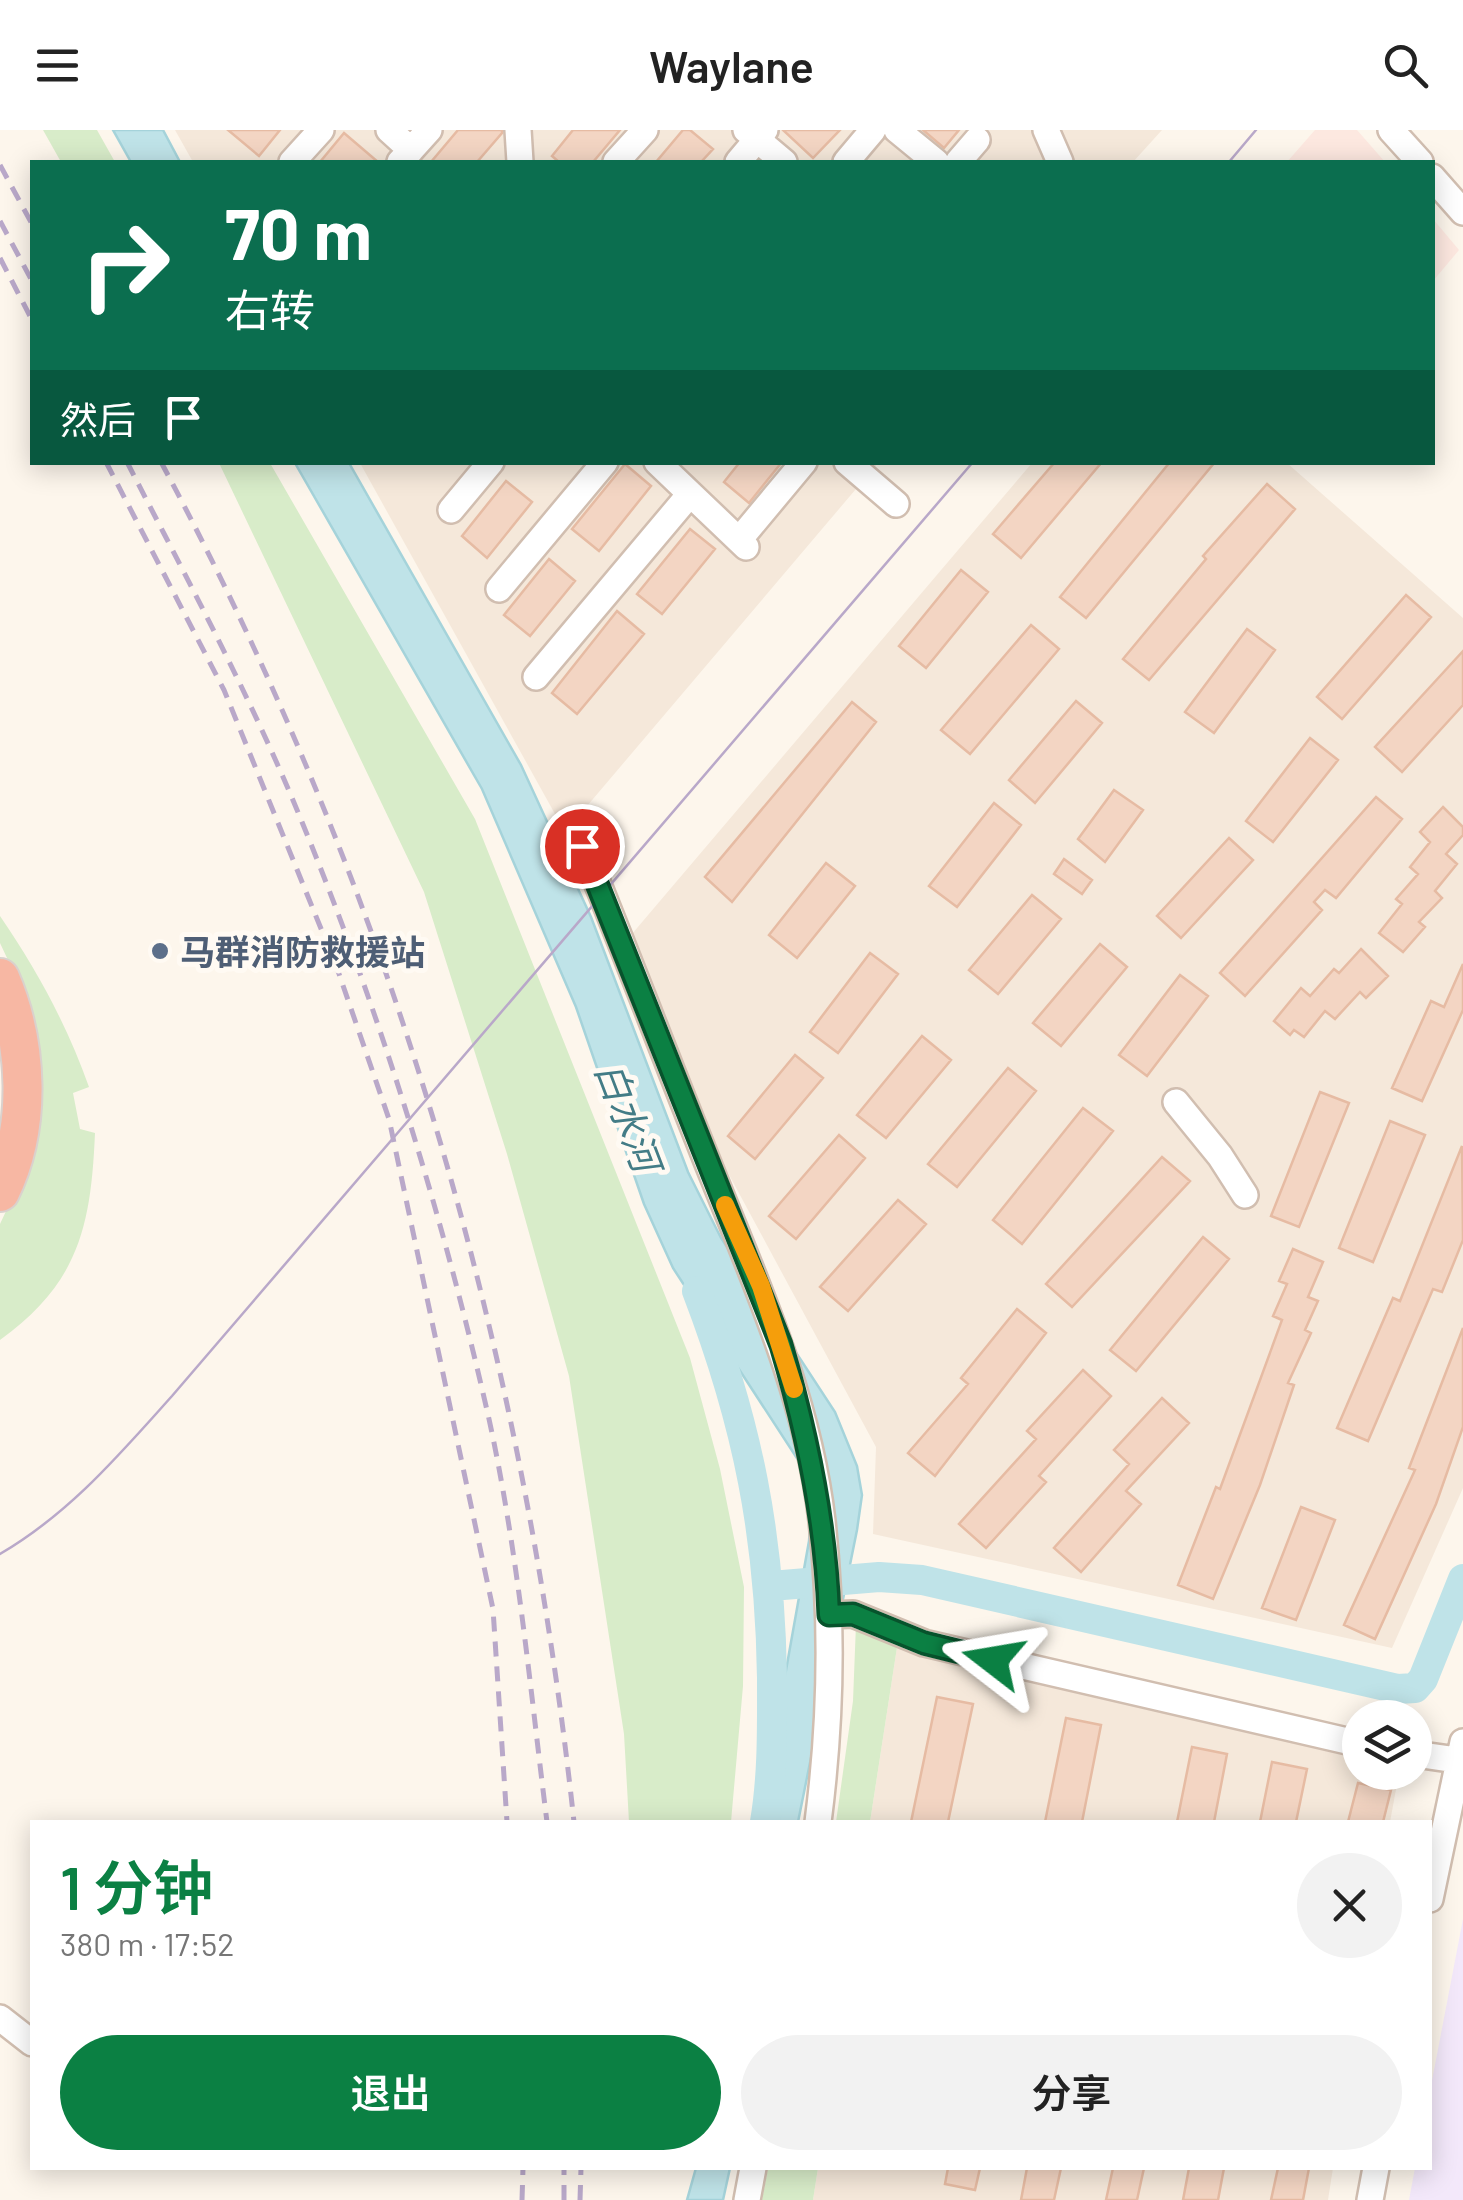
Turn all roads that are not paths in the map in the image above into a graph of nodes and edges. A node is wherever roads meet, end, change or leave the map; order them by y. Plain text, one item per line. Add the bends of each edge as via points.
1 (321, 130) edge
2 (389, 130) edge
3 (429, 130) edge
4 (518, 130) edge
5 (645, 130) edge
6 (873, 130) edge
7 (897, 130) edge
8 (1046, 130) edge
9 (1392, 130) edge
10 (756, 133) edge
11 (978, 140) dead end
12 (405, 156) edge
13 (294, 160) edge
14 (520, 160) edge
15 (618, 160) edge
16 (739, 160) edge
17 (782, 160) edge
18 (848, 160) edge
19 (934, 160) edge
20 (960, 160) edge
21 (1059, 160) edge
22 (1418, 160) edge
23 (1435, 180) edge
24 (1463, 212) edge
25 (489, 465) edge
26 (602, 465) edge
27 (659, 465) edge
28 (802, 465) edge
29 (850, 465) edge
30 (690, 494) junction
31 (896, 504) dead end
32 (452, 510) dead end
33 (499, 588) dead end
34 (536, 678) dead end
35 (582, 846) dead end
36 (0, 978) edge
37 (1176, 1102) dead end
38 (0, 1192) edge
39 (1245, 1195) dead end
40 (829, 1604) junction
41 (1342, 1740) edge
42 (1432, 1754) edge
43 (1461, 1755) edge
44 (818, 1820) edge
45 (1432, 1890) edge
46 (0, 2018) edge
47 (30, 2041) edge
48 (754, 2170) edge
49 (1376, 2170) edge
50 (747, 2200) edge
51 (1370, 2200) edge

1 - 13 street
2 - 12 street
3 - 12 street
4 - 14 street
5 - 15 street
6 - 18 street
7 - 19 street
8 - 21 street
9 - 22 street
10 - 16 street
10 - 17 street
11 - 20 street
23 - 24 street
25 - 32 street
26 - 33 street
27 - 30 street
28 - 30 street via 743,543
29 - 31 street
30 - 34 street
35 - 40 street via 761,1286 798,1400 822,1518
36 - 38 highway via 22,1059 21,1112 11,1170
37 - 39 street
40 - 41 street via 924,1643
40 - 44 street via 831,1668
42 - 43 street
43 - 45 street
46 - 47 street
48 - 50 street
49 - 51 street

